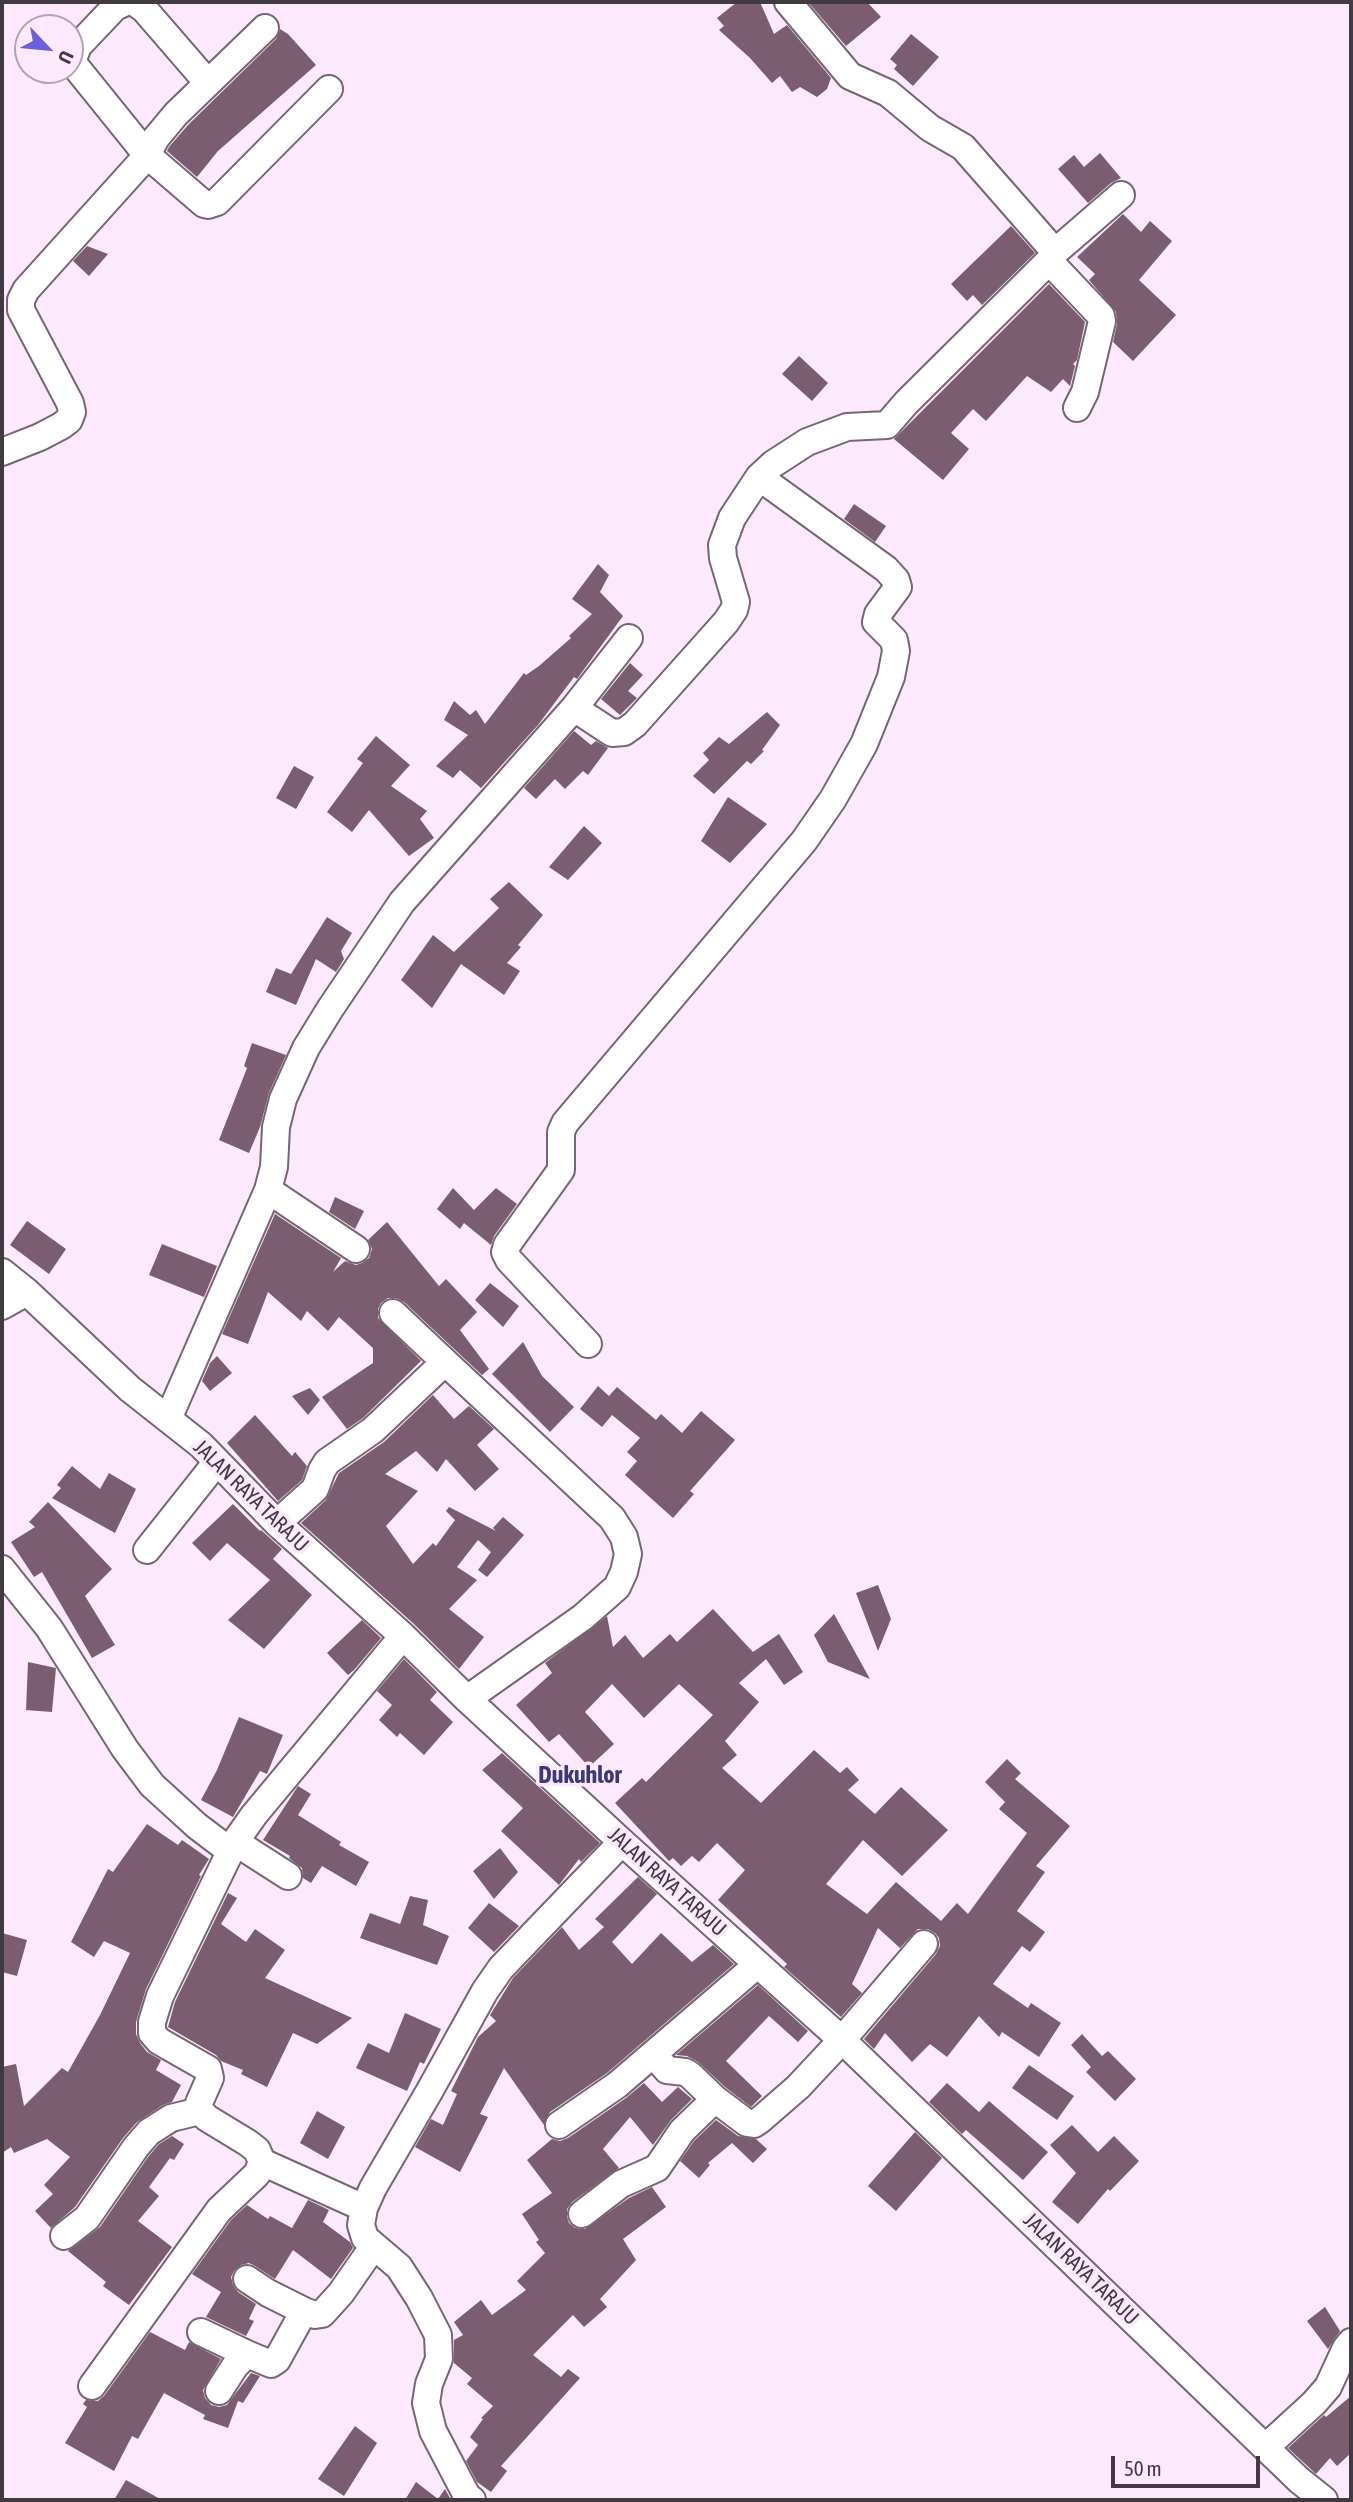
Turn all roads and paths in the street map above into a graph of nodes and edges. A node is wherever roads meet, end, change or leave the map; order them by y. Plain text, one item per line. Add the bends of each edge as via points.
1 (126, 2) edge
2 (134, 2) edge
3 (801, 6) edge
4 (265, 27) dead end
5 (208, 83) junction
6 (330, 89) dead end
7 (147, 155) junction
8 (1121, 195) dead end
9 (1052, 257) junction
10 (1077, 408) dead end
11 (2, 452) edge
12 (759, 477) junction
13 (629, 638) dead end
14 (574, 708) junction
15 (268, 1190) junction
16 (356, 1249) dead end
17 (2, 1272) edge
18 (27, 1292) junction
19 (2, 1306) edge
20 (393, 1313) dead end
21 (588, 1345) dead end
22 (445, 1362) junction
23 (168, 1419) junction
24 (216, 1463) junction
25 (277, 1523) junction
26 (147, 1550) dead end
27 (2, 1569) edge
28 (403, 1636) junction
29 (467, 1699) junction
30 (622, 1842) junction
31 (233, 1847) junction
32 (288, 1876) dead end
33 (924, 1944) dead end
34 (757, 1965) junction
35 (842, 2040) junction
36 (654, 2054) junction
37 (715, 2099) junction
38 (200, 2111) junction
39 (559, 2125) dead end
40 (262, 2162) junction
41 (364, 2208) junction
42 (582, 2214) dead end
43 (64, 2236) dead end
44 (373, 2247) junction
45 (247, 2278) dead end
46 (304, 2311) junction
47 (201, 2332) dead end
48 (1351, 2342) edge
49 (247, 2354) junction
50 (92, 2386) dead end
51 (219, 2391) dead end
52 (1265, 2447) junction
53 (472, 2500) edge
54 (1324, 2500) edge

1 - 7 street via 78,46 73,59
2 - 5 street
3 - 9 street via 850,76 888,93 930,128 963,147
4 - 5 street
5 - 7 street via 176,114
6 - 7 street via 213,205 204,204
7 - 11 street via 21,300 21,310 72,412 61,426
8 - 9 street
9 - 10 street via 1102,321
9 - 12 street via 887,425 847,427 807,442
12 - 14 street via 732,518 722,545 736,602 726,622 624,732 612,733
12 - 21 street via 896,580 898,587 876,622 894,640 891,677 864,744 833,799 804,841 565,1123 561,1170 507,1245 509,1260
13 - 14 street
14 - 15 street via 402,902 330,1009 283,1099
15 - 16 street
15 - 23 street
17 - 18 street, JALAN RAYA TARAJU
18 - 19 street
18 - 23 street, JALAN RAYA TARAJU
20 - 22 street
22 - 25 street via 373,1430 327,1462 315,1489
22 - 29 street via 612,1518 628,1554 617,1587 583,1617
23 - 24 street, JALAN RAYA TARAJU
24 - 25 street, JALAN RAYA TARAJU
24 - 26 street
25 - 28 street, JALAN RAYA TARAJU
27 - 31 street via 49,1629 152,1785 197,1826
28 - 29 street, JALAN RAYA TARAJU
28 - 31 street via 271,1794
29 - 30 street, JALAN RAYA TARAJU
30 - 34 street, JALAN RAYA TARAJU
30 - 41 street via 500,1968
31 - 32 street
31 - 38 street via 160,1996 152,2022 152,2033 159,2041 208,2069 210,2078
33 - 35 street
34 - 35 street, JALAN RAYA TARAJU
34 - 36 street
35 - 37 street via 798,2087 754,2124
35 - 52 street, JALAN RAYA TARAJU
36 - 37 street via 667,2070 690,2075
36 - 39 street
37 - 42 street via 682,2131 657,2168 621,2184
38 - 40 street via 257,2150
38 - 43 street via 171,2118 149,2132 87,2218
40 - 41 street
40 - 50 street via 257,2174 219,2210
41 - 44 street via 361,2225
44 - 46 street via 322,2314
44 - 53 street via 399,2267 438,2335 439,2359 426,2403 444,2455
45 - 46 street
46 - 49 street via 277,2360 271,2364
47 - 49 street
48 - 52 street via 1328,2387
49 - 51 street
52 - 54 street, JALAN RAYA TARAJU

